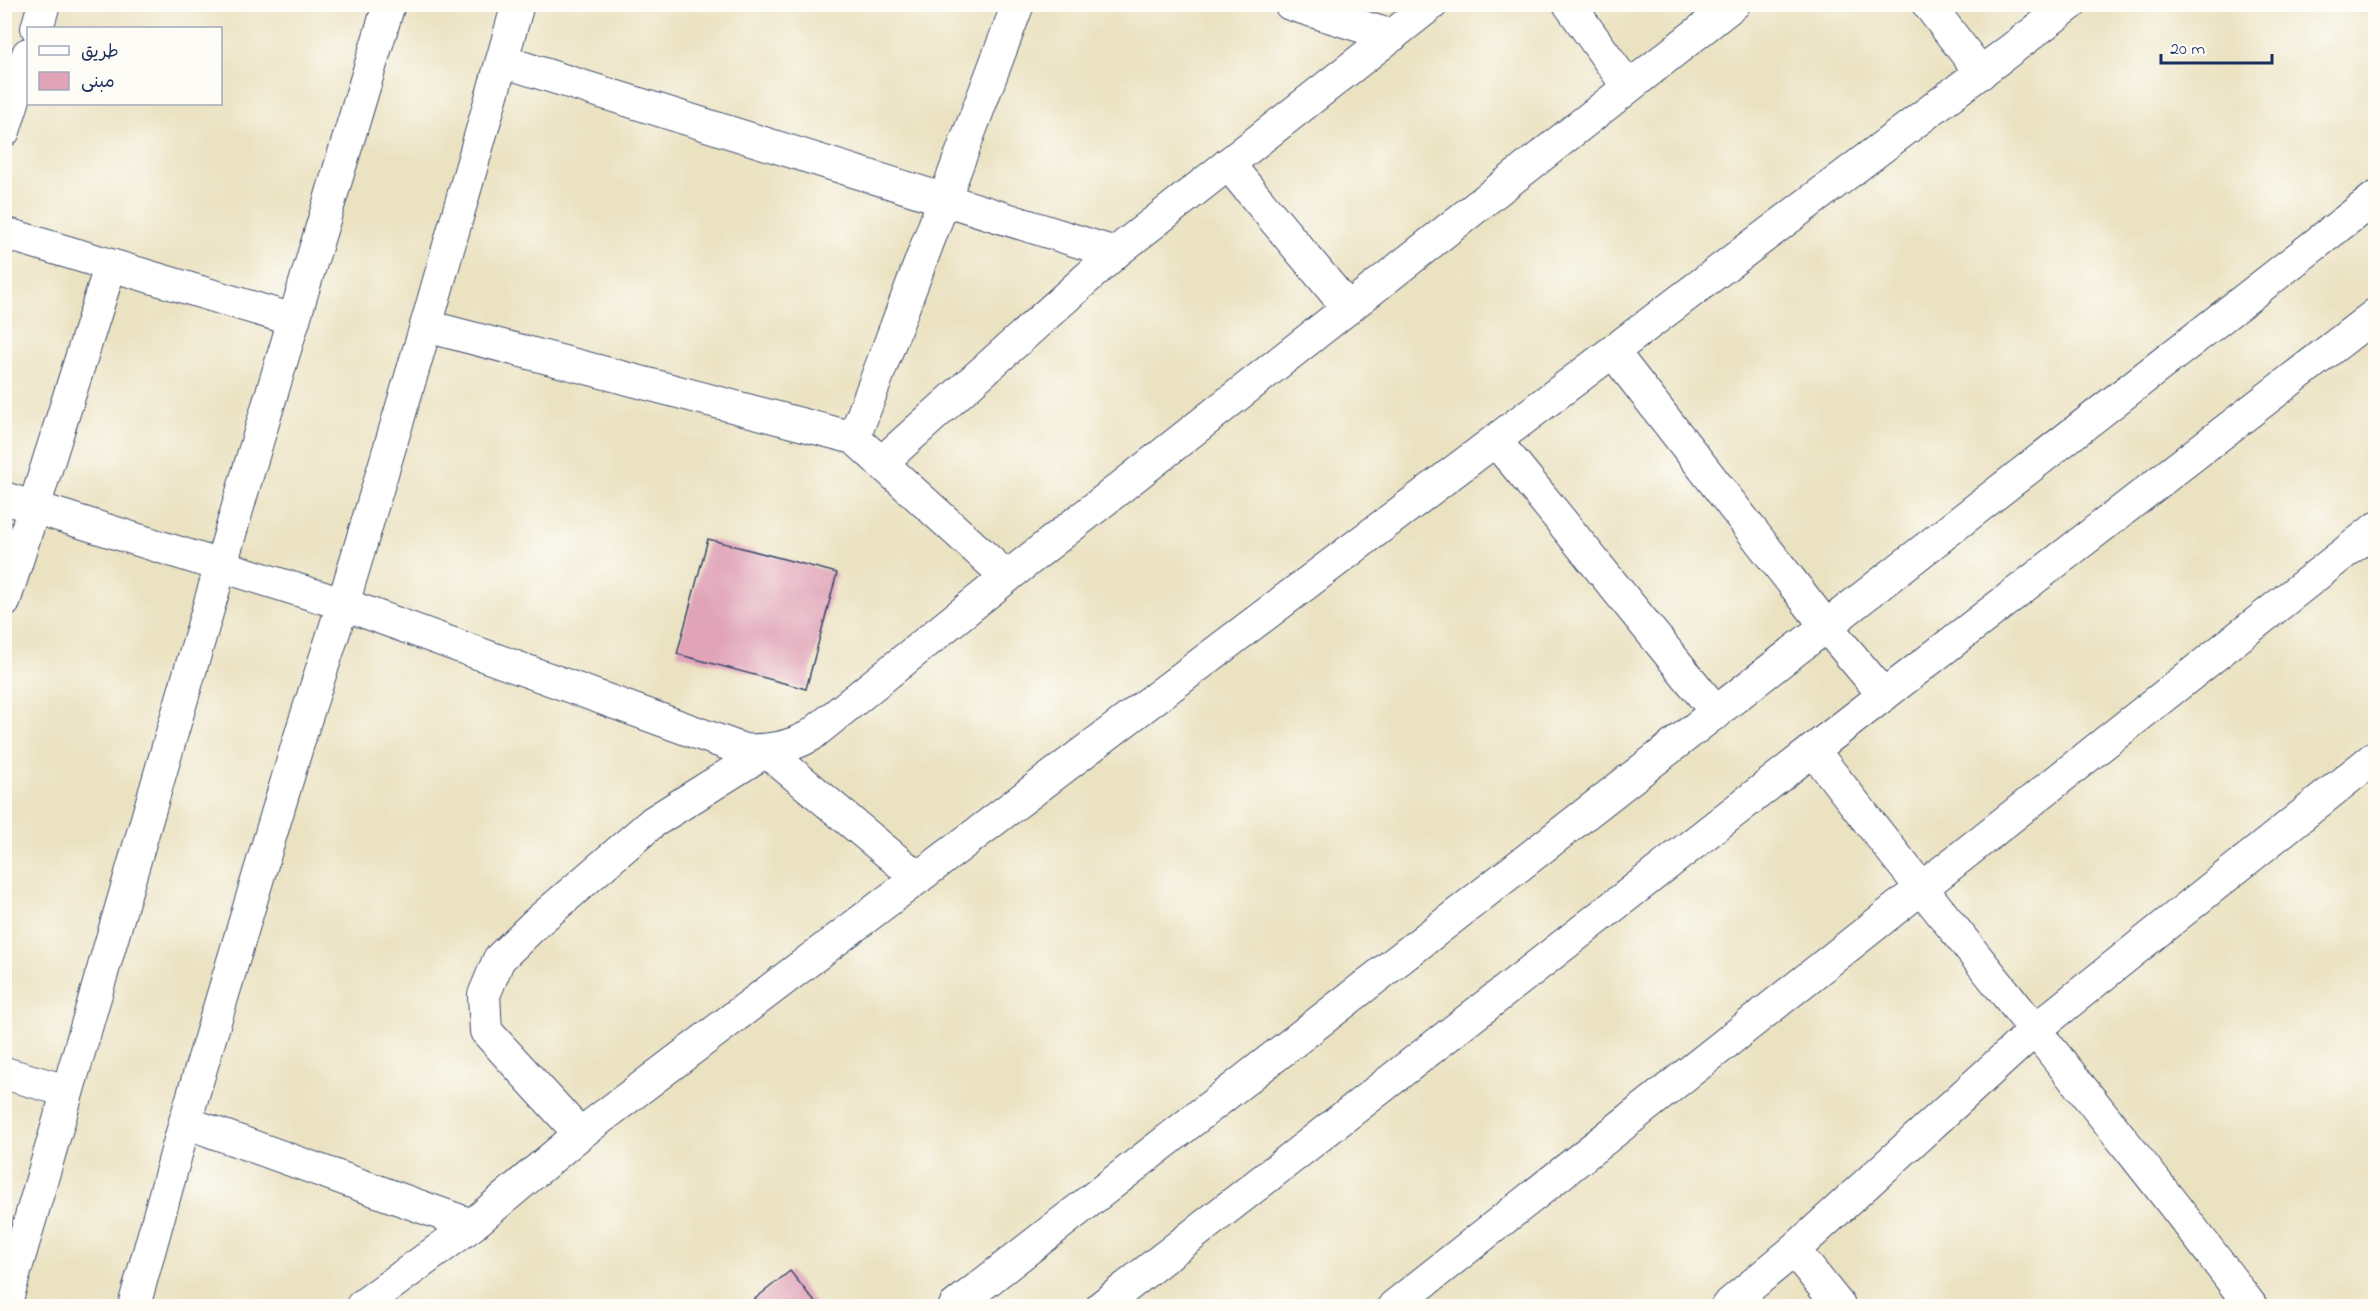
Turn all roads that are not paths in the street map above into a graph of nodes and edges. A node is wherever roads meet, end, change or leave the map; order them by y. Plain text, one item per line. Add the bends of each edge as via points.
1 (44, 4) edge
2 (389, 4) edge
3 (518, 4) edge
4 (1018, 4) edge
5 (1290, 4) edge
6 (1432, 4) edge
7 (1569, 4) edge
8 (1734, 4) edge
9 (1928, 4) edge
10 (2072, 4) edge
11 (37, 27) edge
12 (1392, 36) junction
13 (27, 57) edge
14 (502, 60) junction
15 (1981, 73) junction
16 (1628, 87) junction
17 (4, 131) edge
18 (1228, 164) junction
19 (2376, 197) edge
20 (946, 200) junction
21 (4, 233) edge
22 (1115, 253) junction
23 (110, 267) junction
24 (1348, 308) junction
25 (294, 320) junction
26 (2373, 322) edge
27 (426, 326) junction
28 (1613, 352) junction
29 (854, 438) junction
30 (1495, 441) junction
31 (881, 463) junction
32 (19, 502) edge
33 (2376, 528) edge
34 (222, 565) junction
35 (1007, 577) junction
36 (4, 602) edge
37 (343, 604) junction
38 (1826, 626) junction
39 (1884, 695) junction
40 (1717, 713) junction
41 (1812, 750) junction
42 (766, 751) junction
43 (2376, 756) edge
44 (918, 878) junction
45 (1920, 889) junction
46 (2036, 1029) junction
47 (4, 1073) edge
48 (67, 1091) junction
49 (185, 1122) junction
50 (580, 1134) junction
51 (472, 1225) junction
52 (1794, 1250) junction
53 (1112, 1304) edge
54 (5, 1306) edge
55 (134, 1306) edge
56 (362, 1306) edge
57 (955, 1306) edge
58 (1394, 1306) edge
59 (1726, 1306) edge
60 (1839, 1306) edge
61 (2251, 1306) edge

1 - 11 street
2 - 25 street
3 - 14 street
4 - 20 street
5 - 12 street
6 - 12 street
7 - 16 street
8 - 16 street
9 - 15 street
10 - 15 street
12 - 18 street
13 - 17 street
14 - 20 street
14 - 27 street
15 - 28 street
16 - 24 street
18 - 22 street
18 - 24 street
19 - 38 street
20 - 22 street
20 - 29 street
21 - 23 street
22 - 31 street
23 - 25 street
23 - 32 street
24 - 35 street
25 - 34 street
26 - 39 street
27 - 29 street
27 - 37 street
28 - 30 street
28 - 38 street
29 - 31 street
30 - 40 street
30 - 44 street
31 - 35 street
32 - 34 street
32 - 36 street
33 - 45 street
34 - 37 street
34 - 48 street
35 - 42 street via 810,736 792,746
37 - 42 street via 744,750
37 - 49 street
38 - 39 street
38 - 40 street
39 - 41 street
40 - 57 street
41 - 45 street
41 - 53 street
42 - 44 street
42 - 50 street via 653,822 536,922 499,959 484,995 486,1031
43 - 46 street
44 - 50 street
45 - 46 street
45 - 58 street
46 - 52 street
46 - 61 street
47 - 48 street
48 - 54 street
49 - 51 street
49 - 55 street
50 - 51 street
51 - 56 street
52 - 59 street
52 - 60 street

